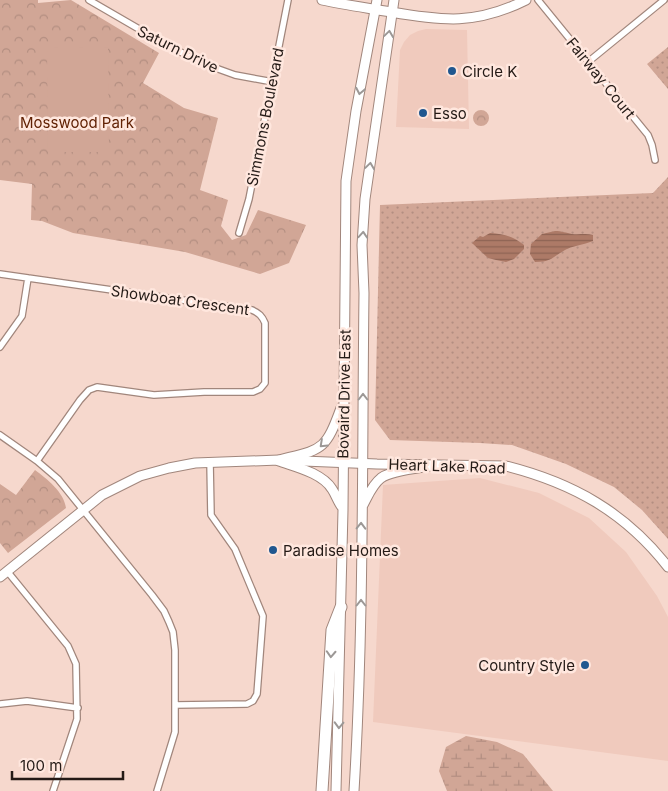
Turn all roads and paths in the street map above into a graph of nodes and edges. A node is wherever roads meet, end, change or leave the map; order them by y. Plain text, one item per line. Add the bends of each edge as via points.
1 (89, 0) edge
2 (288, 0) edge
3 (322, 0) edge
4 (394, 0) edge
5 (526, 0) edge
6 (538, 0) edge
7 (664, 0) edge
8 (376, 5) edge
9 (392, 12) junction
10 (588, 62) junction
11 (273, 82) junction
12 (655, 160) dead end
13 (239, 233) dead end
14 (0, 274) edge
15 (28, 278) junction
16 (0, 347) edge
17 (344, 401) junction
18 (0, 435) edge
19 (279, 460) junction
20 (37, 462) junction
21 (210, 462) junction
22 (343, 462) junction
23 (362, 463) junction
24 (436, 465) junction
25 (362, 508) junction
26 (82, 510) junction
27 (343, 510) junction
28 (668, 568) edge
29 (4, 574) edge
30 (341, 607) junction
31 (0, 704) edge
32 (175, 704) junction
33 (78, 708) junction
34 (53, 791) edge
35 (157, 791) edge
36 (322, 791) edge
37 (336, 791) edge
38 (354, 791) edge

1 - 11 street, Saturn Drive via 199,62 235,75
2 - 11 street, Simmons Boulevard
3 - 8 main road
4 - 9 main road, Bovaird Drive East
5 - 9 main road via 492,14 457,20
6 - 10 street, Fairway Court
7 - 10 street
8 - 9 main road
8 -> 17 main road, Bovaird Drive East via 346,181
23 -> 9 main road, Bovaird Drive East via 362,244 365,199
10 - 12 street, Fairway Court via 648,135
11 - 13 street, Simmons Boulevard
14 - 15 street, Showboat Crescent
15 - 16 street via 22,316
15 - 20 street, Showboat Crescent via 252,310 263,317 265,331 265,383 260,389 253,392 154,395 93,388 80,400
17 -> 19 main road via 323,446
17 - 22 main road, Bovaird Drive East
18 - 20 street
19 - 21 main road
19 - 22 main road, Heart Lake Road
19 - 27 main road via 324,481
20 - 26 street via 58,479
21 - 26 main road via 182,465 140,476 112,489
21 - 32 street via 211,515 235,549 263,616 257,694 247,704
22 - 23 main road, Heart Lake Road
22 - 27 main road, Bovaird Drive East
23 - 24 main road, Heart Lake Road
23 - 25 main road, Bovaird Drive East
24 - 25 main road via 388,474 372,488
24 - 28 main road, Heart Lake Road via 506,466 572,488 622,518
38 -> 25 main road, Bovaird Drive East
26 - 29 main road
26 - 32 street via 152,594 169,622 175,650
27 - 30 main road, Bovaird Drive East
29 - 33 street via 73,654 78,674
30 -> 36 highway via 332,630
30 -> 37 main road, Bovaird Drive East
31 - 33 street via 26,701
32 - 35 street via 174,739
33 - 34 street via 75,727

